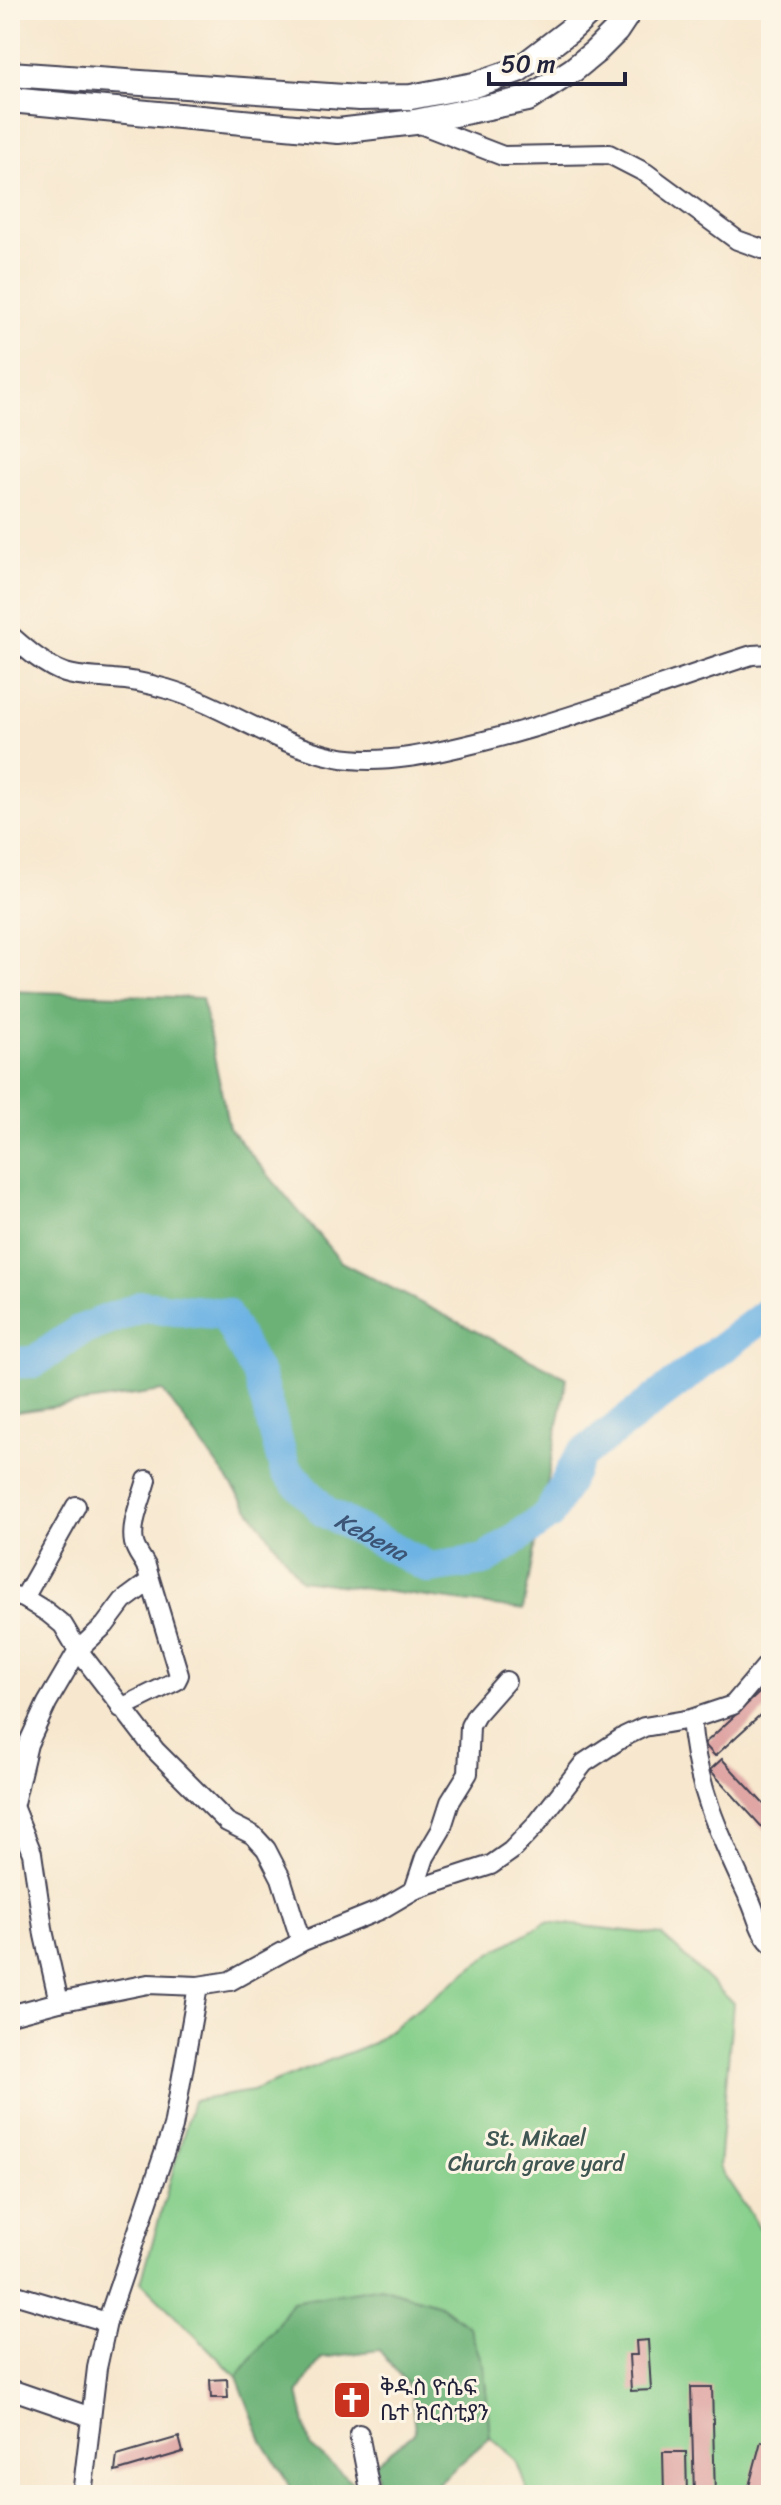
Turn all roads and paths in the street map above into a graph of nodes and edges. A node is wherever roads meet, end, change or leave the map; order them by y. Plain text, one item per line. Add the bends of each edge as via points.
1 (592, 10) edge
2 (630, 10) edge
3 (10, 74) edge
4 (10, 100) edge
5 (415, 122) junction
6 (771, 249) edge
7 (10, 635) edge
8 (771, 654) edge
9 (147, 1480) dead end
10 (76, 1506) dead end
11 (150, 1581) junction
12 (17, 1597) edge
13 (78, 1650) junction
14 (771, 1660) edge
15 (506, 1681) dead end
16 (121, 1708) junction
17 (691, 1719) junction
18 (12, 1801) edge
19 (414, 1890) junction
20 (301, 1942) junction
21 (771, 1943) edge
22 (198, 1986) junction
23 (59, 2002) junction
24 (10, 2015) edge
25 (10, 2293) edge
26 (107, 2322) junction
27 (10, 2389) edge
28 (91, 2417) junction
29 (359, 2434) dead end
30 (82, 2495) edge
31 (371, 2495) edge

1 - 3 main road via 518,70 411,97
2 - 5 main road via 595,52 528,99
4 - 5 main road via 338,131
5 - 6 street via 503,156 609,154 646,173 737,240
7 - 8 street via 63,673 167,689 290,745 339,758 375,759 429,754 515,733 752,655
9 - 11 street via 133,1539
10 - 12 street
11 - 13 street via 123,1601
11 - 16 street via 179,1675
12 - 13 street via 63,1625
13 - 16 street
13 - 18 street via 28,1744
14 - 17 street via 733,1705
15 - 19 street via 470,1726 468,1773 450,1802
16 - 20 street via 227,1822 253,1835 266,1849
17 - 19 street via 625,1736 584,1763 511,1851 491,1865
17 - 21 street via 709,1810 762,1934
18 - 23 street via 32,1853
19 - 20 street
20 - 22 street via 230,1981
22 - 23 street via 148,1984
22 - 26 street via 173,2127
23 - 24 street
25 - 26 street
26 - 28 street
27 - 28 street
28 - 30 street
29 - 31 street

